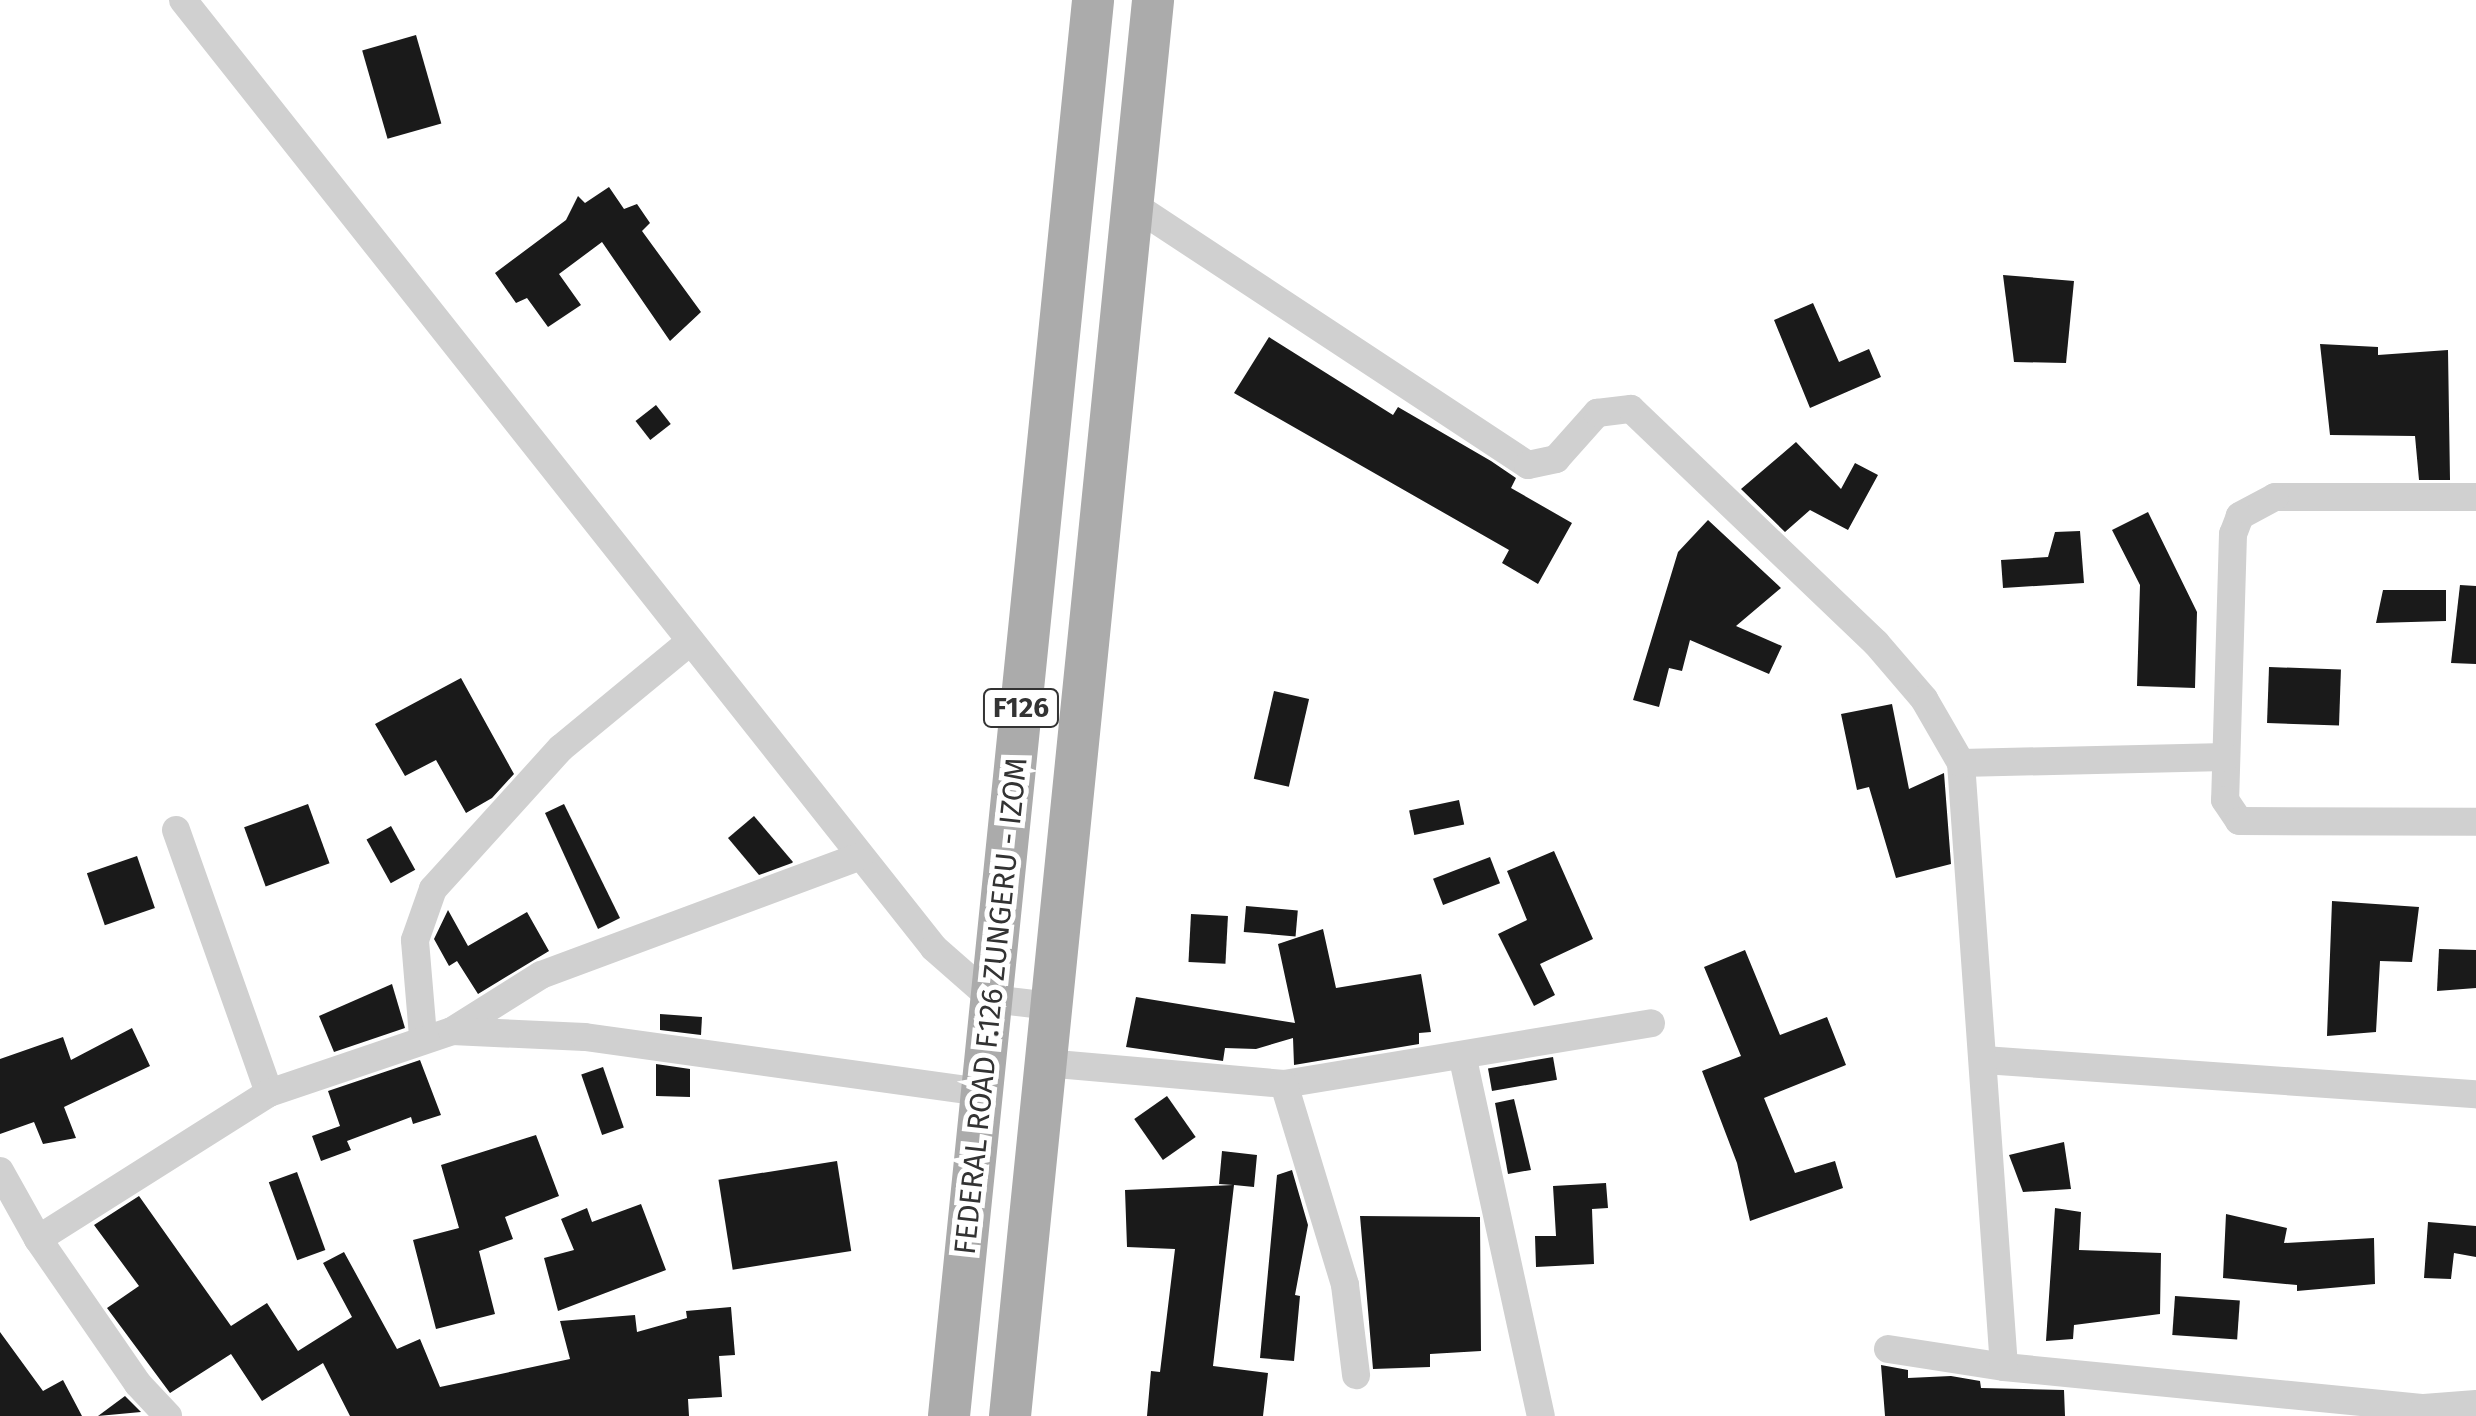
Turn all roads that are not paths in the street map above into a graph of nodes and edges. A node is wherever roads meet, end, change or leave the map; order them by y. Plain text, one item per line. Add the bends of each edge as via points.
1 (183, 0) edge
2 (1093, 0) edge
3 (1153, 0) edge
4 (1132, 204) junction
5 (2476, 497) edge
6 (691, 641) junction
7 (2226, 756) junction
8 (1961, 762) junction
9 (2476, 822) edge
10 (176, 830) dead end
11 (860, 856) junction
12 (992, 998) junction
13 (1051, 1006) junction
14 (1651, 1022) dead end
15 (452, 1030) junction
16 (423, 1036) junction
17 (1462, 1059) junction
18 (1984, 1060) junction
19 (1046, 1063) junction
20 (1284, 1084) junction
21 (982, 1092) junction
22 (269, 1093) junction
23 (2476, 1094) edge
24 (0, 1171) edge
25 (38, 1239) junction
26 (1888, 1349) dead end
27 (2004, 1367) junction
28 (1356, 1376) dead end
29 (2476, 1404) edge
30 (168, 1416) edge
31 (949, 1416) edge
32 (1010, 1416) edge
33 (1541, 1416) edge

1 - 6 street
2 - 12 main road, FEDERAL ROAD F.126 ZUNGERU - IZOM / F126
3 - 4 main road, FEDERAL ROAD F.126 ZUNGERU - IZOM / F126
4 - 8 street via 1528,464 1556,460 1598,412 1631,409 1876,644 1924,699
4 - 13 main road, FEDERAL ROAD F.126 ZUNGERU - IZOM / F126
5 - 7 street via 2275,497 2240,516 2232,534
6 - 11 street
6 - 16 street via 561,748 433,890 415,940
7 - 8 street
7 - 9 street via 2224,800 2239,821
8 - 18 street
10 - 22 street
11 - 12 street via 934,948
11 - 15 street via 541,975
12 - 13 street
12 - 21 main road, FEDERAL ROAD F.126 ZUNGERU - IZOM / F126
13 - 19 main road, FEDERAL ROAD F.126 ZUNGERU - IZOM / F126
14 - 17 street
15 - 16 street
15 - 21 street via 585,1037
16 - 22 street
17 - 20 street
17 - 33 street
18 - 23 street
18 - 27 street
19 - 20 street
19 - 32 main road, FEDERAL ROAD F.126 ZUNGERU - IZOM / F126
20 - 28 street via 1345,1284
21 - 31 main road, FEDERAL ROAD F.126 ZUNGERU - IZOM / F126
22 - 25 street
24 - 25 street
25 - 30 street via 138,1384
26 - 27 street
27 - 29 street via 2424,1408

